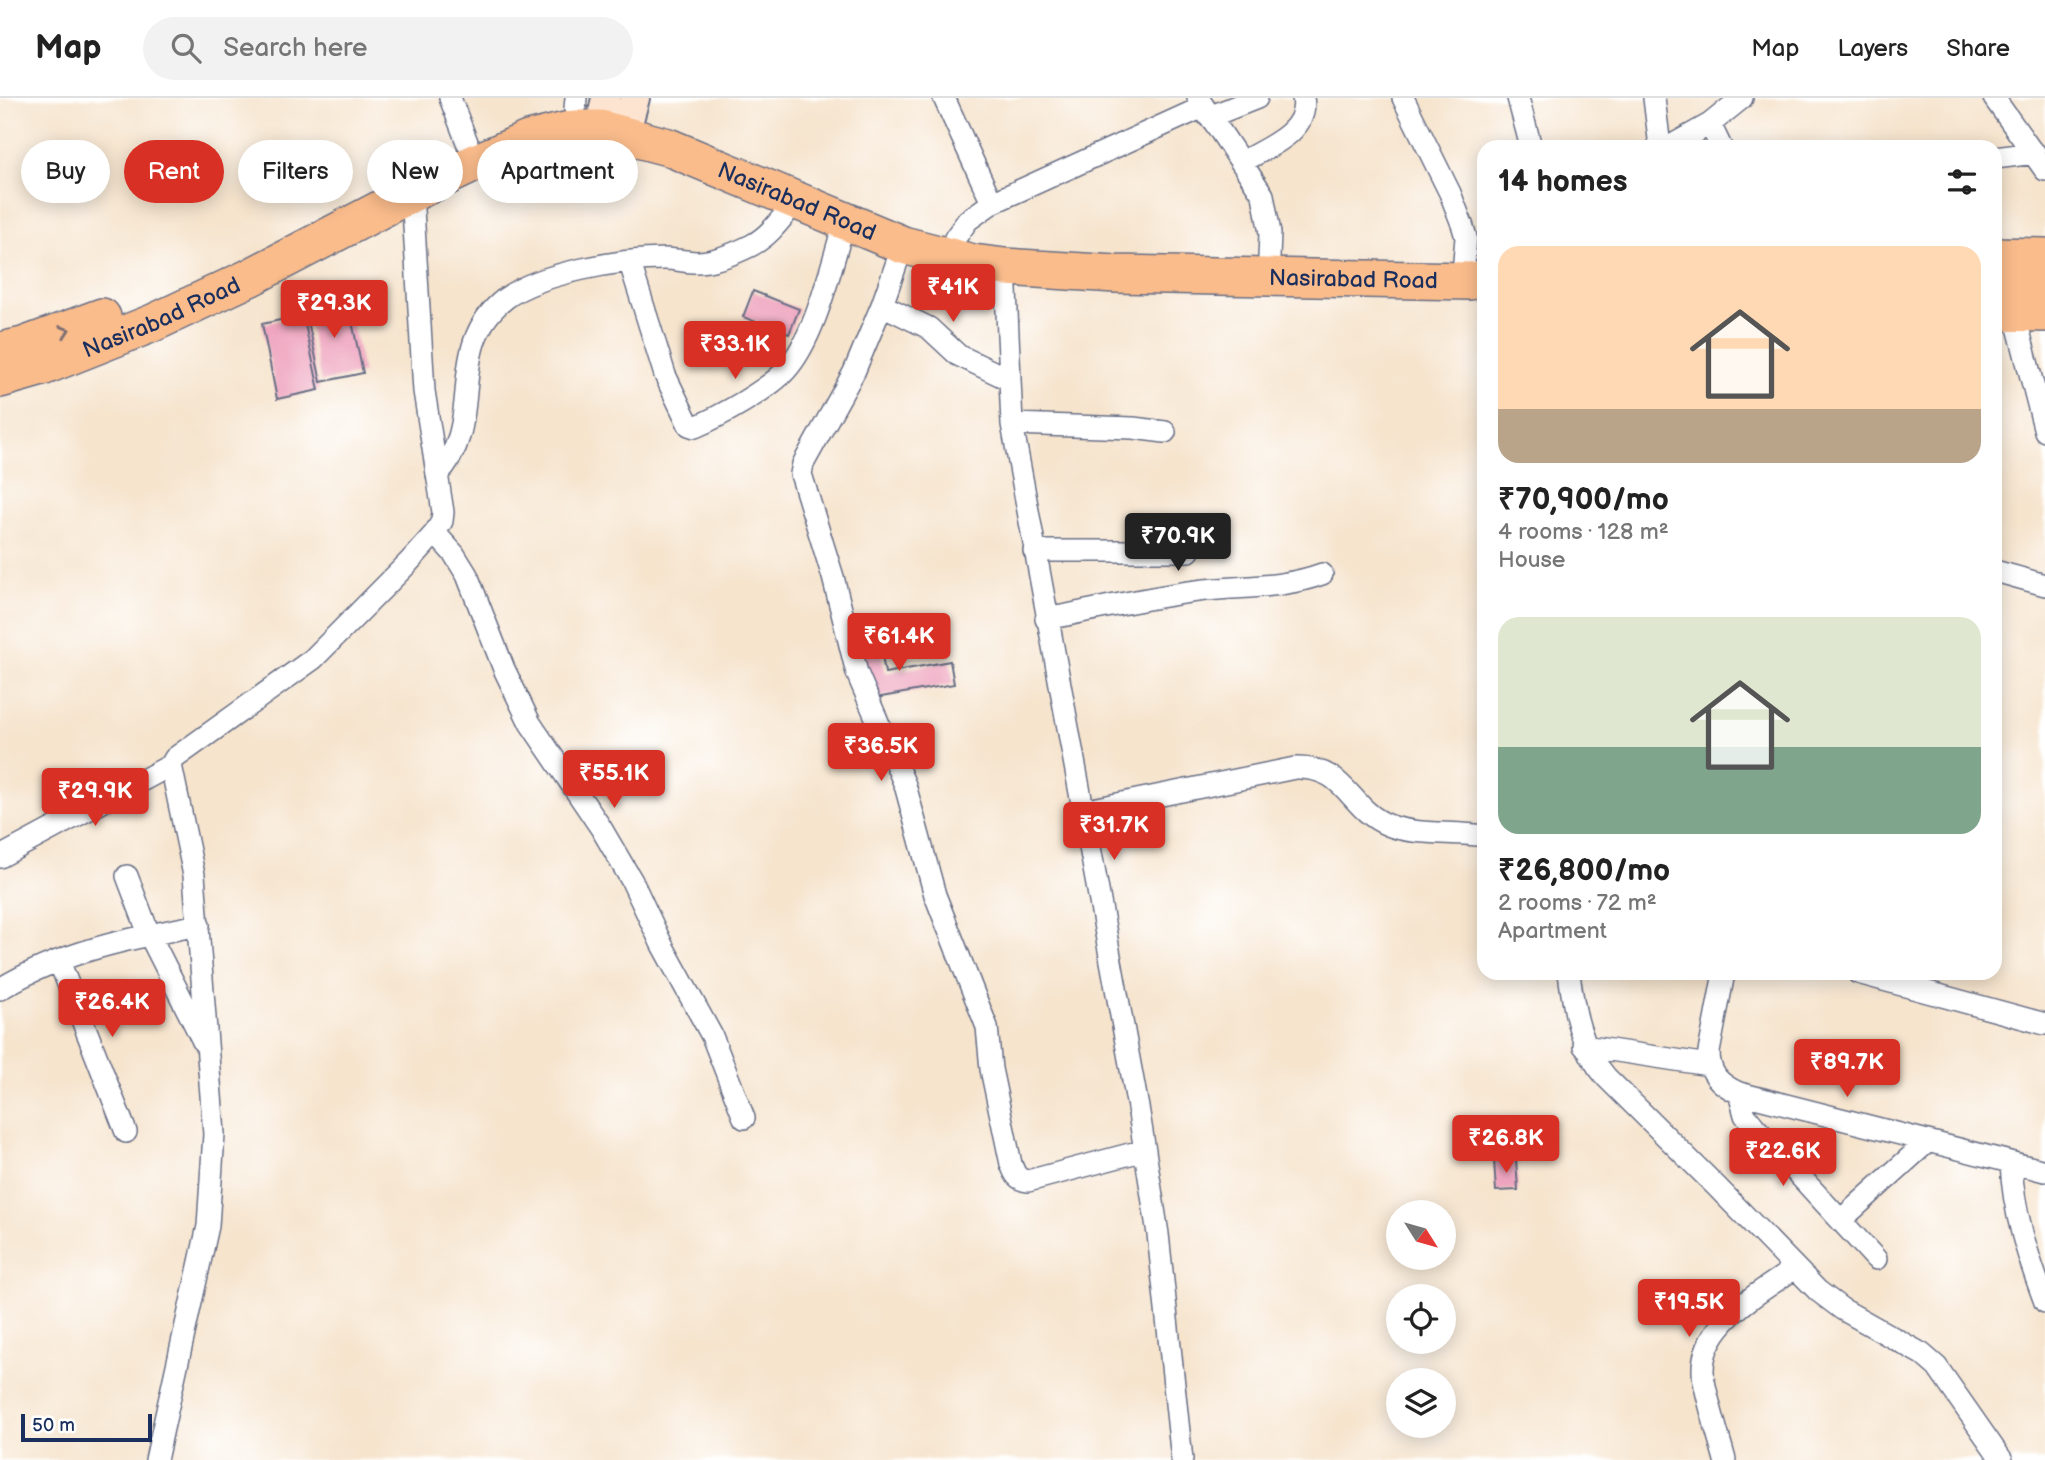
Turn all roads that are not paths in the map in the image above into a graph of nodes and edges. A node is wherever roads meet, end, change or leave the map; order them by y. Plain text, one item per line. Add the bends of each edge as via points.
1 (450, 98) edge
2 (944, 98) edge
3 (1257, 98) edge
4 (1303, 98) edge
5 (1403, 98) edge
6 (1518, 98) edge
7 (1654, 98) edge
8 (1742, 98) edge
9 (1994, 98) edge
10 (1203, 107) edge
11 (606, 111) edge
12 (1710, 124) junction
13 (1529, 140) edge
14 (1659, 140) edge
15 (1681, 140) edge
16 (1718, 140) edge
17 (467, 142) junction
18 (2002, 159) edge
19 (1242, 162) junction
20 (2040, 162) edge
21 (463, 170) edge
22 (797, 200) junction
23 (393, 203) edge
24 (413, 203) edge
25 (992, 203) junction
26 (845, 222) junction
27 (955, 238) junction
28 (903, 245) junction
29 (2045, 257) edge
30 (1269, 258) junction
31 (630, 263) junction
32 (1005, 268) junction
33 (1477, 270) edge
34 (2014, 292) edge
35 (882, 305) junction
36 (0, 351) edge
37 (0, 379) edge
38 (1008, 379) junction
39 (1012, 424) junction
40 (2045, 431) edge
41 (1165, 432) dead end
42 (437, 474) junction
43 (435, 533) junction
44 (1034, 551) junction
45 (1189, 551) dead end
46 (2002, 573) edge
47 (1322, 574) dead end
48 (2045, 585) edge
49 (1046, 619) junction
50 (171, 765) junction
51 (1083, 811) junction
52 (1477, 834) edge
53 (0, 857) edge
54 (127, 876) dead end
55 (199, 925) junction
56 (149, 934) junction
57 (59, 961) junction
58 (1570, 980) edge
59 (1723, 980) edge
60 (1929, 982) edge
61 (0, 989) edge
62 (2045, 1024) edge
63 (1584, 1045) junction
64 (208, 1051) junction
65 (1709, 1065) junction
66 (1739, 1093) junction
67 (744, 1118) dead end
68 (126, 1132) dead end
69 (1927, 1142) junction
70 (1145, 1150) junction
71 (2011, 1163) junction
72 (2045, 1171) edge
73 (1841, 1220) junction
74 (1876, 1259) dead end
75 (2038, 1263) edge
76 (1795, 1268) junction
77 (2045, 1302) edge
78 (156, 1460) edge
79 (1182, 1460) edge
80 (1726, 1460) edge
81 (2002, 1460) edge

1 - 17 street
2 - 25 street
3 - 10 street
4 - 19 street via 1305,110 1296,127
5 - 33 street via 1450,193
6 - 13 street
7 - 14 street
8 - 12 street
9 - 20 street
10 - 19 street
10 - 25 street
11 - 17 highway, Nasirabad Road via 536,115
11 - 21 highway, Nasirabad Road via 574,129 528,140
11 - 22 highway, Nasirabad Road via 668,146
11 - 27 highway, Nasirabad Road via 685,133 912,228
12 - 15 street
12 - 16 street
36 -> 17 highway, Nasirabad Road via 91,322 189,280
18 - 20 street
19 - 30 street via 1263,195
22 - 26 highway, Nasirabad Road
22 - 31 street via 764,237 715,259
23 - 37 highway, Nasirabad Road via 153,323
24 - 42 street via 424,391
25 - 27 street via 968,220
26 - 28 highway, Nasirabad Road
26 - 31 street via 807,337 787,369 767,386 695,428 688,425 665,374
27 - 30 highway, Nasirabad Road via 1036,250
28 - 32 highway, Nasirabad Road
28 - 35 street
29 - 34 highway
30 - 33 highway, Nasirabad Road
31 - 42 street via 574,271 525,288 509,296 484,320 471,350 463,424
32 - 33 highway, Nasirabad Road via 1116,274
32 - 38 street
34 - 40 street
35 - 38 street via 929,328 958,355
35 - 70 street via 854,372 801,474 857,673 905,785 934,895 987,1027 991,1069 1016,1175 1028,1181
38 - 39 street
39 - 41 street
39 - 44 street
42 - 43 street via 443,512
43 - 50 street via 313,659
43 - 67 street via 467,575 530,723 632,881 712,1036
44 - 45 street
44 - 49 street
46 - 48 street
47 - 49 street via 1300,582 1205,590
49 - 51 street
50 - 53 street
50 - 55 street via 194,875
51 - 52 street via 1311,768 1325,772 1373,817 1389,825
51 - 70 street
54 - 56 street
55 - 56 street
55 - 64 street
56 - 57 street
56 - 64 street
57 - 61 street
57 - 68 street
58 - 63 street
59 - 65 street
60 - 62 street
63 - 65 street
63 - 76 street via 1606,1077
64 - 78 street via 214,1134 208,1226
65 - 66 street via 1715,1078
66 - 69 street
66 - 73 street via 1749,1120
69 - 71 street
69 - 73 street
70 - 79 street
71 - 72 street
71 - 75 street via 2015,1206
73 - 74 street
75 - 77 street
76 - 80 street via 1740,1306 1724,1322 1704,1359 1703,1379
76 - 81 street via 1842,1309 1930,1361

